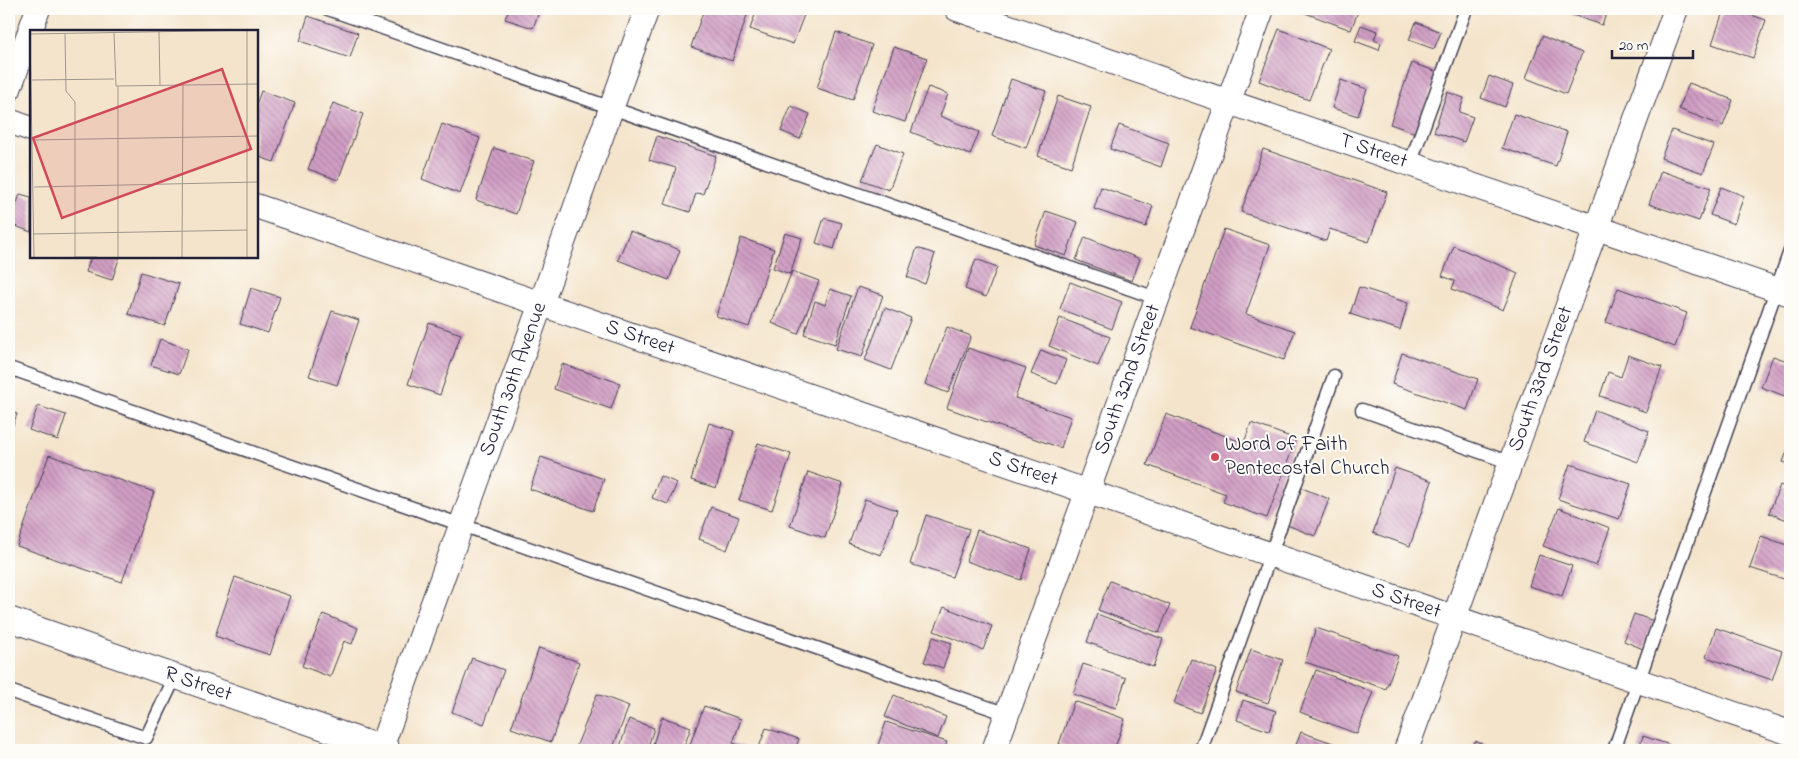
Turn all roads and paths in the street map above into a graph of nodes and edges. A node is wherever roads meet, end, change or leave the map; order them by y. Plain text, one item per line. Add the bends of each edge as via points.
1 (38, 9) edge
2 (328, 9) edge
3 (647, 9) edge
4 (957, 9) edge
5 (1262, 9) edge
6 (1466, 9) edge
7 (1676, 9) edge
8 (30, 30) edge
9 (30, 31) edge
10 (9, 89) edge
11 (1228, 101) junction
12 (611, 109) junction
13 (9, 121) edge
14 (30, 129) edge
15 (1410, 164) junction
16 (258, 207) edge
17 (1596, 229) junction
18 (1790, 251) edge
19 (1783, 292) edge
20 (1159, 299) junction
21 (540, 304) junction
22 (9, 368) edge
23 (1334, 376) dead end
24 (1362, 410) dead end
25 (1511, 463) junction
26 (1086, 493) junction
27 (461, 524) junction
28 (1271, 556) junction
29 (1454, 619) junction
30 (9, 620) edge
31 (175, 677) junction
32 (1638, 681) junction
33 (9, 691) edge
34 (1007, 714) junction
35 (1790, 733) edge
36 (384, 749) edge
37 (994, 750) edge
38 (1201, 750) edge
39 (1406, 750) edge
40 (1614, 750) edge

1 - 8 street
2 - 12 lane
3 - 12 street, South 30th Avenue
4 - 11 street, T Street
5 - 11 street, South 32nd Street
6 - 15 lane
7 - 17 street, South 33rd Street
9 - 10 street
11 - 15 street, T Street
11 - 20 street, South 32nd Street
12 - 20 lane
12 - 21 street, South 30th Avenue
13 - 14 street
15 - 17 street, T Street
16 - 21 street, S Street
17 - 19 street, T Street
17 - 25 street, South 33rd Street
18 - 19 lane
19 - 32 lane
20 - 26 street, South 32nd Street
21 - 26 street, S Street
21 - 27 street, South 30th Avenue
22 - 27 lane
23 - 28 lane
24 - 25 lane
25 - 29 street, South 33rd Street
26 - 28 street, S Street
26 - 34 street, South 32nd Street
27 - 34 lane
27 - 36 street, South 30th Avenue
28 - 29 street, S Street
28 - 38 lane
29 - 32 street, S Street
29 - 39 street, South 33rd Street
30 - 31 street, R Street
31 - 33 lane via 146,738
31 - 36 street, R Street
32 - 35 street, S Street
32 - 40 lane
34 - 37 street, South 32nd Street

